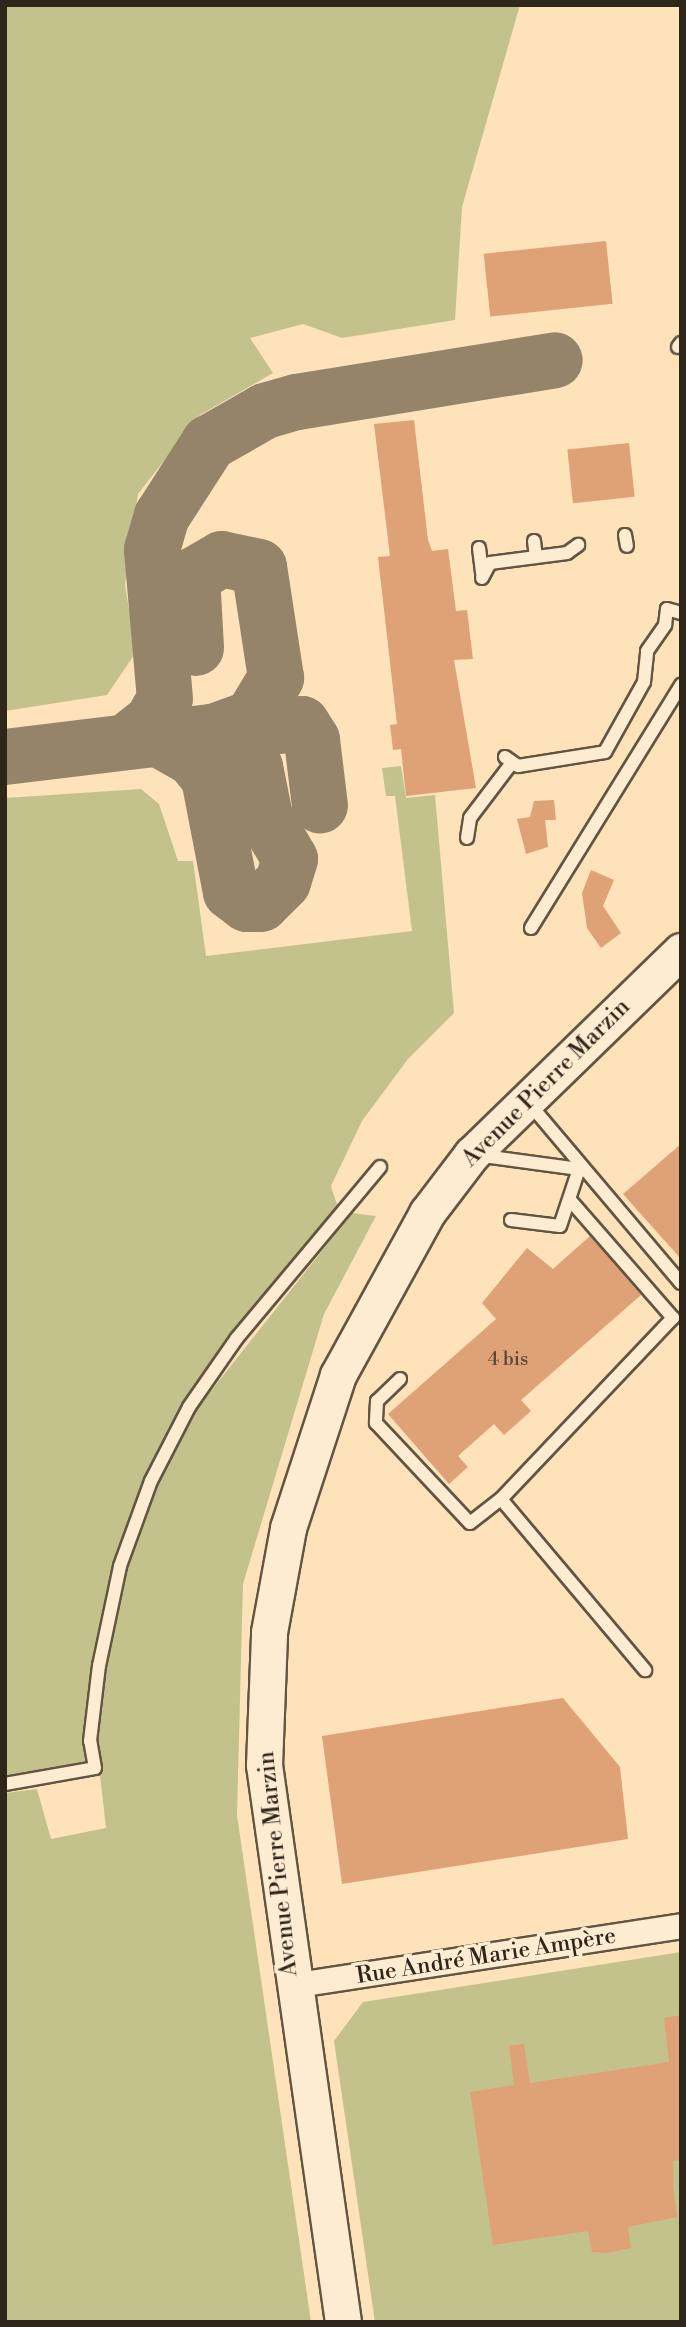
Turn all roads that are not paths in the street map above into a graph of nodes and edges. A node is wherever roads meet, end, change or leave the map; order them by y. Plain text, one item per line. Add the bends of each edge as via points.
1 (534, 541) dead end
2 (479, 548) dead end
3 (579, 554) dead end
4 (533, 557) junction
5 (531, 572) dead end
6 (681, 612) edge
7 (681, 685) edge
8 (467, 838) dead end
9 (531, 928) dead end
10 (681, 951) edge
11 (526, 1099) junction
12 (472, 1154) junction
13 (380, 1167) dead end
14 (579, 1169) junction
15 (571, 1201) junction
16 (511, 1220) dead end
17 (681, 1283) edge
18 (400, 1379) dead end
19 (502, 1499) junction
20 (645, 1671) dead end
21 (5, 1784) edge
22 (681, 1926) edge
23 (291, 1986) junction
24 (343, 2322) edge

1 - 4 lane
2 - 4 lane via 482,578 490,562
3 - 4 lane via 578,545
4 - 5 lane
6 - 8 lane via 667,609 666,625 647,651 643,674 617,739 604,747 508,760 470,818
7 - 9 lane
10 - 11 main road, Avenue Pierre Marzin
11 - 12 main road, Avenue Pierre Marzin
11 - 14 lane
12 - 14 lane via 491,1162
12 - 23 main road, Avenue Pierre Marzin via 395,1266 338,1374 301,1478 280,1567 269,1632 264,1765
13 - 21 lane via 237,1338 189,1407 151,1480 120,1566 99,1666 90,1741 95,1768
14 - 15 lane
14 - 17 lane
15 - 16 lane via 560,1226
15 - 19 lane via 673,1318
18 - 19 lane via 377,1401 376,1423 470,1523
19 - 20 lane
22 - 23 street, Rue André Marie Ampère
23 - 24 main road, Avenue Pierre Marzin

